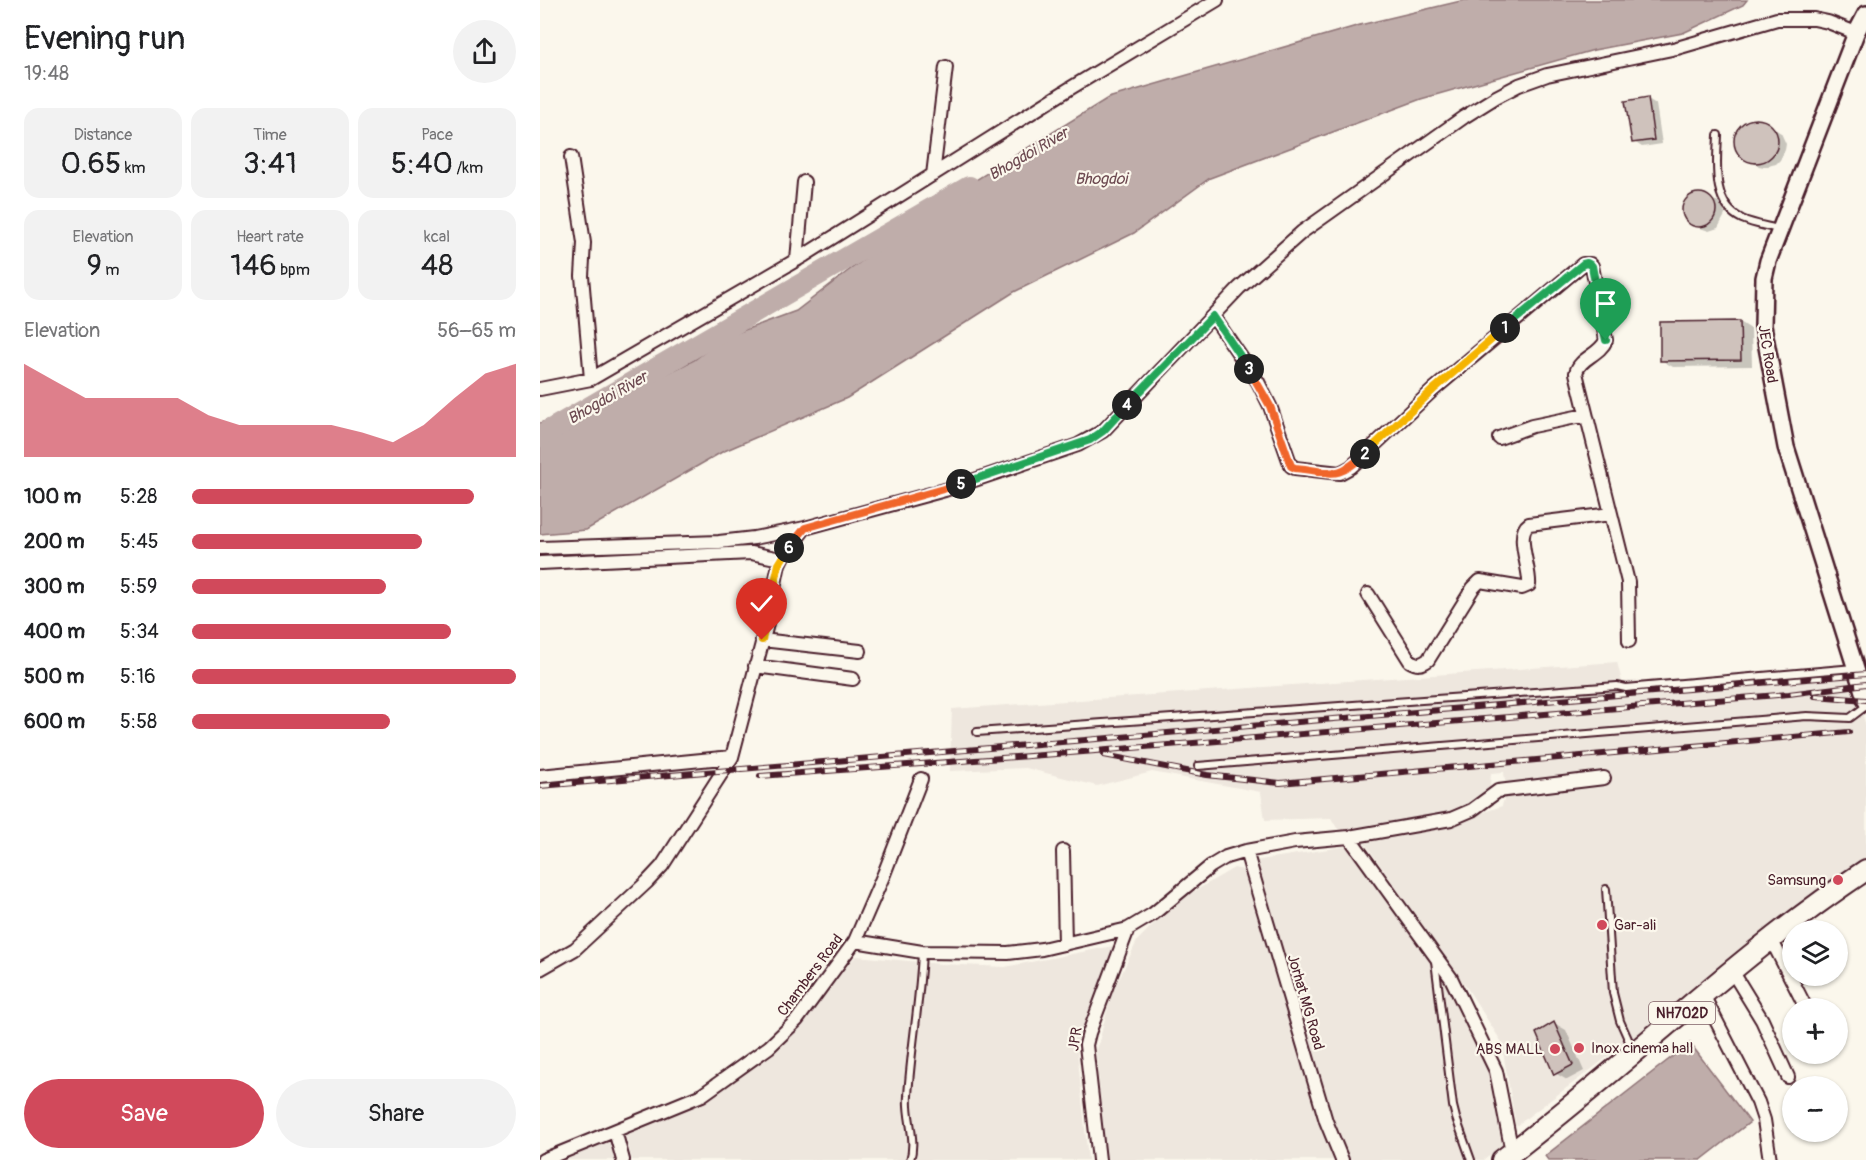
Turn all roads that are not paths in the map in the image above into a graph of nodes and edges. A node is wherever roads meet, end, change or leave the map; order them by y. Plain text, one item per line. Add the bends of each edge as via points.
1 (1217, 0) edge
2 (1866, 14) edge
3 (1856, 33) junction
4 (946, 67) dead end
5 (1718, 135) dead end
6 (571, 156) dead end
7 (933, 175) junction
8 (804, 182) dead end
9 (1778, 229) junction
10 (797, 260) junction
11 (1213, 316) junction
12 (591, 379) junction
13 (540, 389) edge
14 (1586, 416) junction
15 (1499, 438) dead end
16 (1611, 514) junction
17 (805, 528) junction
18 (540, 548) edge
19 (782, 559) junction
20 (540, 563) edge
21 (1368, 594) dead end
22 (762, 640) junction
23 (1629, 641) dead end
24 (860, 651) dead end
25 (755, 666) junction
26 (1855, 668) junction
27 (853, 679) dead end
28 (1866, 701) edge
29 (1866, 706) edge
30 (976, 732) dead end
31 (732, 757) junction
32 (1198, 766) dead end
33 (540, 776) edge
34 (1604, 778) dead end
35 (921, 779) dead end
36 (1349, 837) junction
37 (1246, 850) junction
38 (1063, 851) dead end
39 (1866, 870) edge
40 (1606, 889) dead end
41 (1128, 929) junction
42 (1771, 939) junction
43 (855, 941) junction
44 (1065, 944) junction
45 (922, 952) junction
46 (1434, 953) junction
47 (540, 969) edge
48 (1732, 971) junction
49 (1703, 995) junction
50 (1801, 998) edge
51 (1634, 1053) junction
52 (1788, 1076) edge
53 (615, 1131) junction
54 (1507, 1156) edge
55 (543, 1160) edge
56 (623, 1160) edge
57 (910, 1160) edge
58 (1099, 1160) edge
59 (1342, 1160) edge
60 (1471, 1160) edge
61 (1770, 1160) edge

1 - 7 street
2 - 3 street, JEC Road
3 - 9 street, JEC Road
3 - 11 street via 1828,21 1777,19 1677,48 1547,75 1519,86 1464,117 1302,232
4 - 7 street
5 - 9 lane via 1716,178 1728,206 1744,220
6 - 12 street via 584,243 582,276
7 - 10 street
8 - 10 street
9 - 26 street, JEC Road via 1764,278 1762,326 1769,366 1786,447
10 - 12 street
11 - 14 street via 1258,382 1291,466 1340,473 1482,348 1583,264 1590,264 1606,340 1599,352 1577,368
11 - 17 street via 1090,440 945,490
12 - 13 street
14 - 15 street via 1532,426
14 - 16 street
16 - 21 street via 1525,526 1522,534 1529,585 1522,588 1480,581 1423,664 1410,661
16 - 23 street via 1628,582
17 - 18 street via 737,541
17 - 19 street
19 - 20 street via 751,553
19 - 22 street
22 - 24 street
22 - 25 street
25 - 27 street
25 - 31 street
26 - 28 street, JEC Road
26 - 30 lane via 1626,688
29 - 32 lane via 1850,718 1807,716
31 - 33 street
31 - 47 street via 655,874 575,949
34 - 36 street via 1498,791 1459,816
35 - 43 street, Chambers Road
36 - 37 street
36 - 46 street
37 - 41 street via 1211,866 1153,914
37 - 59 street, Jorhat MG Road via 1326,1121
38 - 44 street
39 - 42 highway, NH702D
40 - 51 lane via 1613,993
41 - 44 street
41 - 58 street, JPR via 1086,1045
42 - 48 highway, NH702D
42 - 50 street
43 - 45 street
43 - 53 street, Chambers Road via 797,1020 769,1047 702,1095
44 - 45 street via 1008,953
45 - 57 lane via 907,1099 913,1138
46 - 54 street via 1451,978 1496,1071
46 - 60 lane via 1453,1106
48 - 49 highway, NH702D
48 - 52 street via 1762,1020
49 - 51 highway, NH702D
49 - 61 street via 1758,1102
51 - 54 highway, NH702D
53 - 55 street, Chambers Road
53 - 56 street

